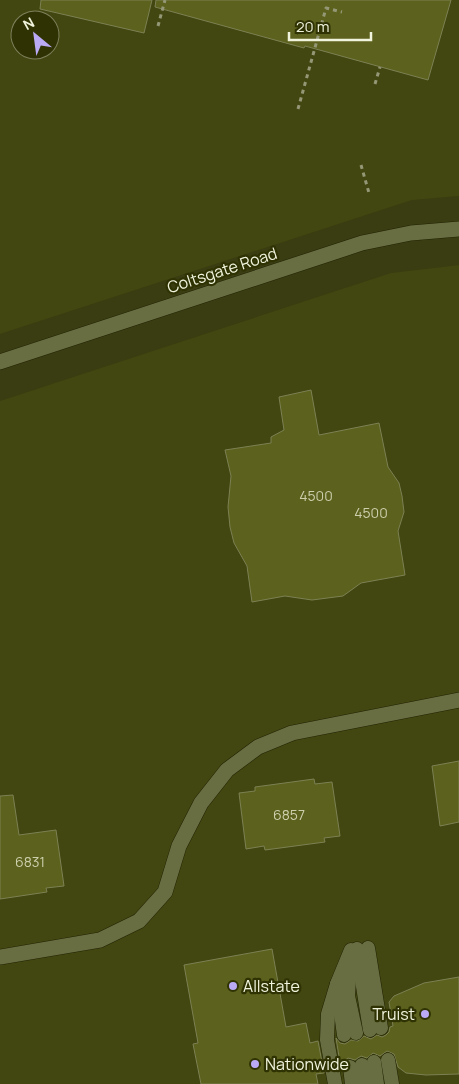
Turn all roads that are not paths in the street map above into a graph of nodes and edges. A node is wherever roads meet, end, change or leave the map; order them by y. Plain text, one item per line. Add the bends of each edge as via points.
1 (459, 229) edge
2 (0, 362) edge
3 (459, 700) edge
4 (358, 949) junction
5 (0, 957) edge
6 (337, 984) junction
7 (362, 1032) junction
8 (369, 1064) junction
9 (335, 1084) edge
10 (352, 1084) edge
11 (364, 1084) edge
12 (377, 1084) edge
13 (392, 1084) edge

1 - 2 street, Coltsgate Road via 411,233 362,243
3 - 5 street via 292,733 258,747 227,770 201,803 178,846 164,892 139,921 100,940
4 - 6 lane
4 - 7 lane
4 - 7 lane via 348,996
6 - 7 lane
6 - 9 lane via 328,1014 327,1040
8 - 10 lane
8 - 11 lane
8 - 12 lane
8 - 13 lane

